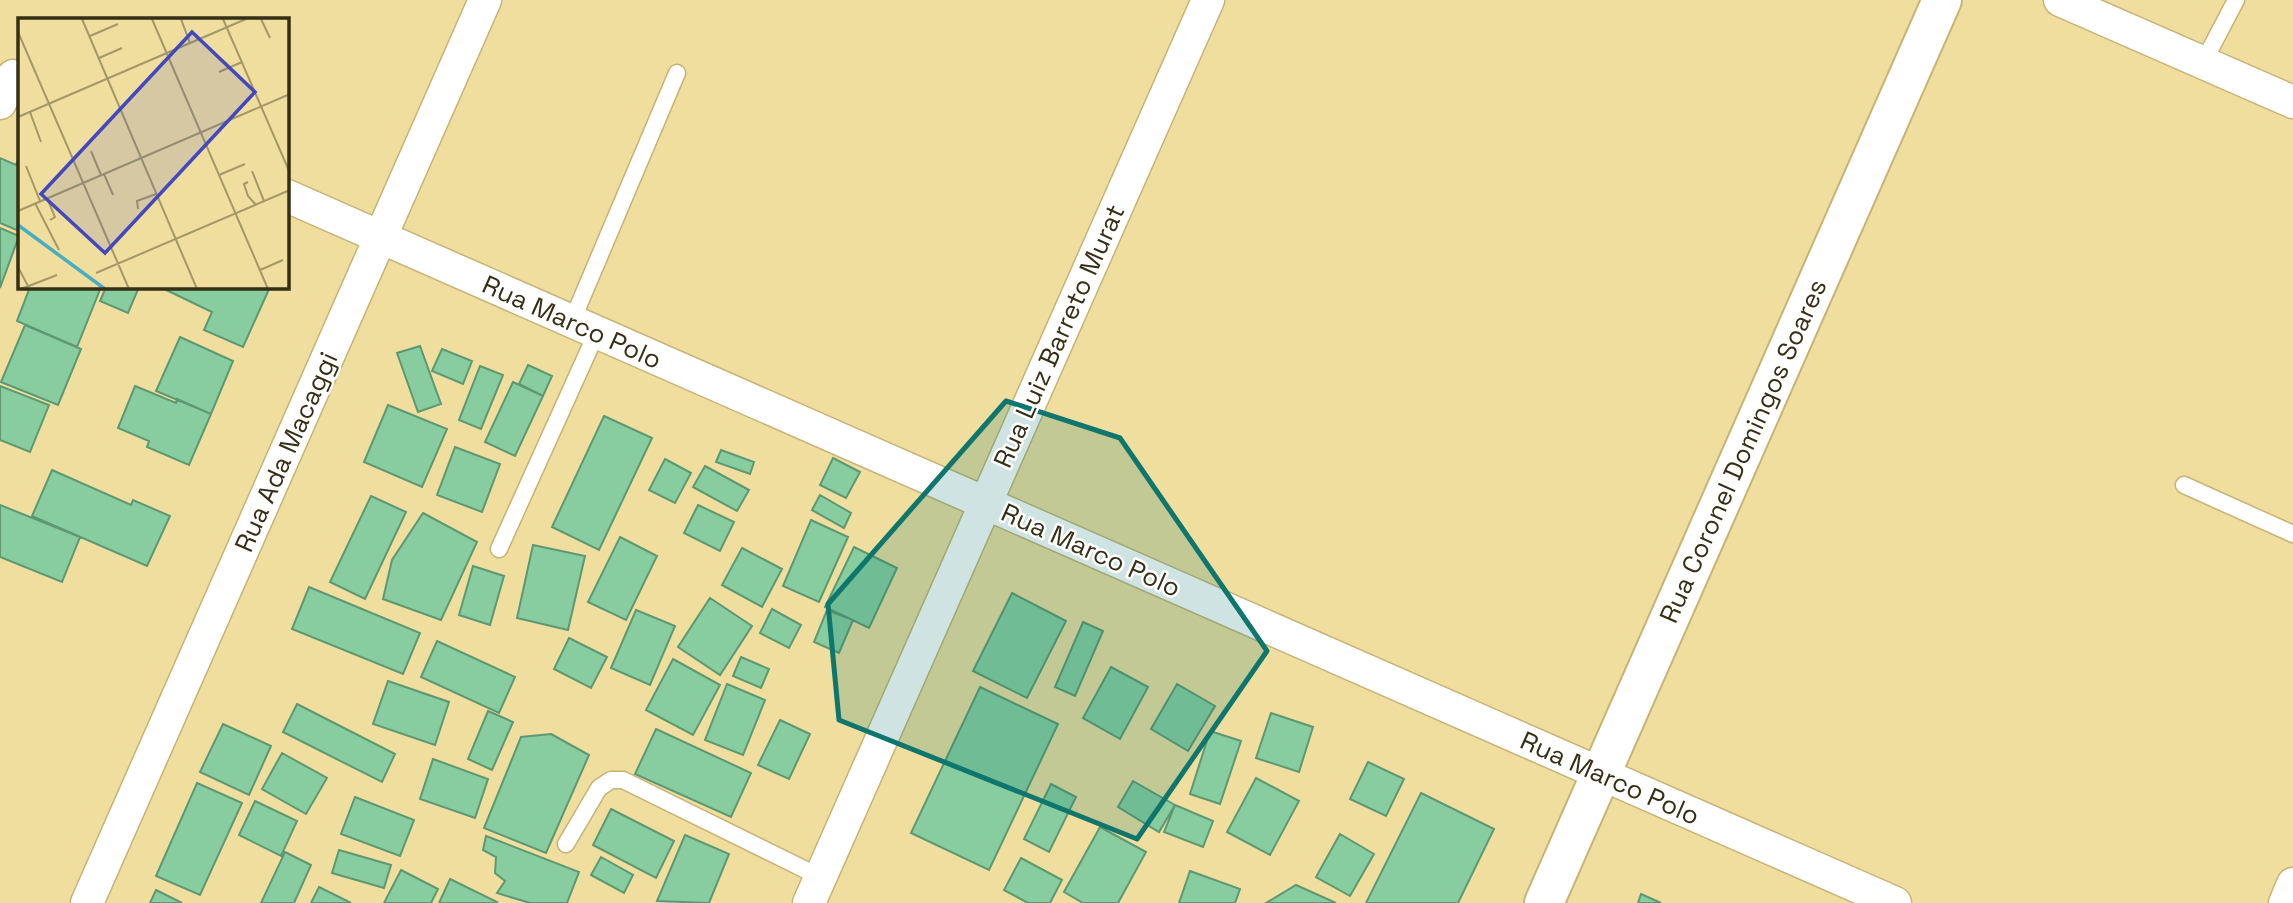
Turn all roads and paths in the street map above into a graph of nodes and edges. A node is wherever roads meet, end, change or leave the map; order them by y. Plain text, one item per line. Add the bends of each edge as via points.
1 (485, 0) edge
2 (1208, 0) edge
3 (1942, 0) edge
4 (2060, 0) edge
5 (2236, 0) edge
6 (2203, 63) junction
7 (677, 73) dead end
8 (2293, 102) edge
9 (289, 198) edge
10 (380, 237) junction
11 (584, 327) junction
12 (2184, 485) dead end
13 (986, 503) junction
14 (2293, 534) edge
15 (499, 549) dead end
16 (1601, 774) junction
17 (566, 844) dead end
18 (2293, 884) edge
19 (814, 890) edge
20 (87, 903) edge
21 (1544, 903) edge
22 (1895, 903) edge
23 (2285, 903) edge

1 - 10 street, Rua Ada Macaggi
2 - 13 street, Rua Luiz Barreto Murat
3 - 16 street, Rua Coronel Domingos Soares
4 - 6 street
5 - 6 lane
6 - 8 street
7 - 11 lane
9 - 10 street, Rua Marco Polo
10 - 11 street, Rua Marco Polo
10 - 20 street, Rua Ada Macaggi
11 - 13 street, Rua Marco Polo
11 - 15 lane
12 - 14 lane
13 - 16 street, Rua Marco Polo
13 - 19 street, Rua Luiz Barreto Murat
16 - 21 street, Rua Coronel Domingos Soares
16 - 22 street, Rua Marco Polo
17 - 19 lane via 599,788 611,780 623,780
18 - 23 street

